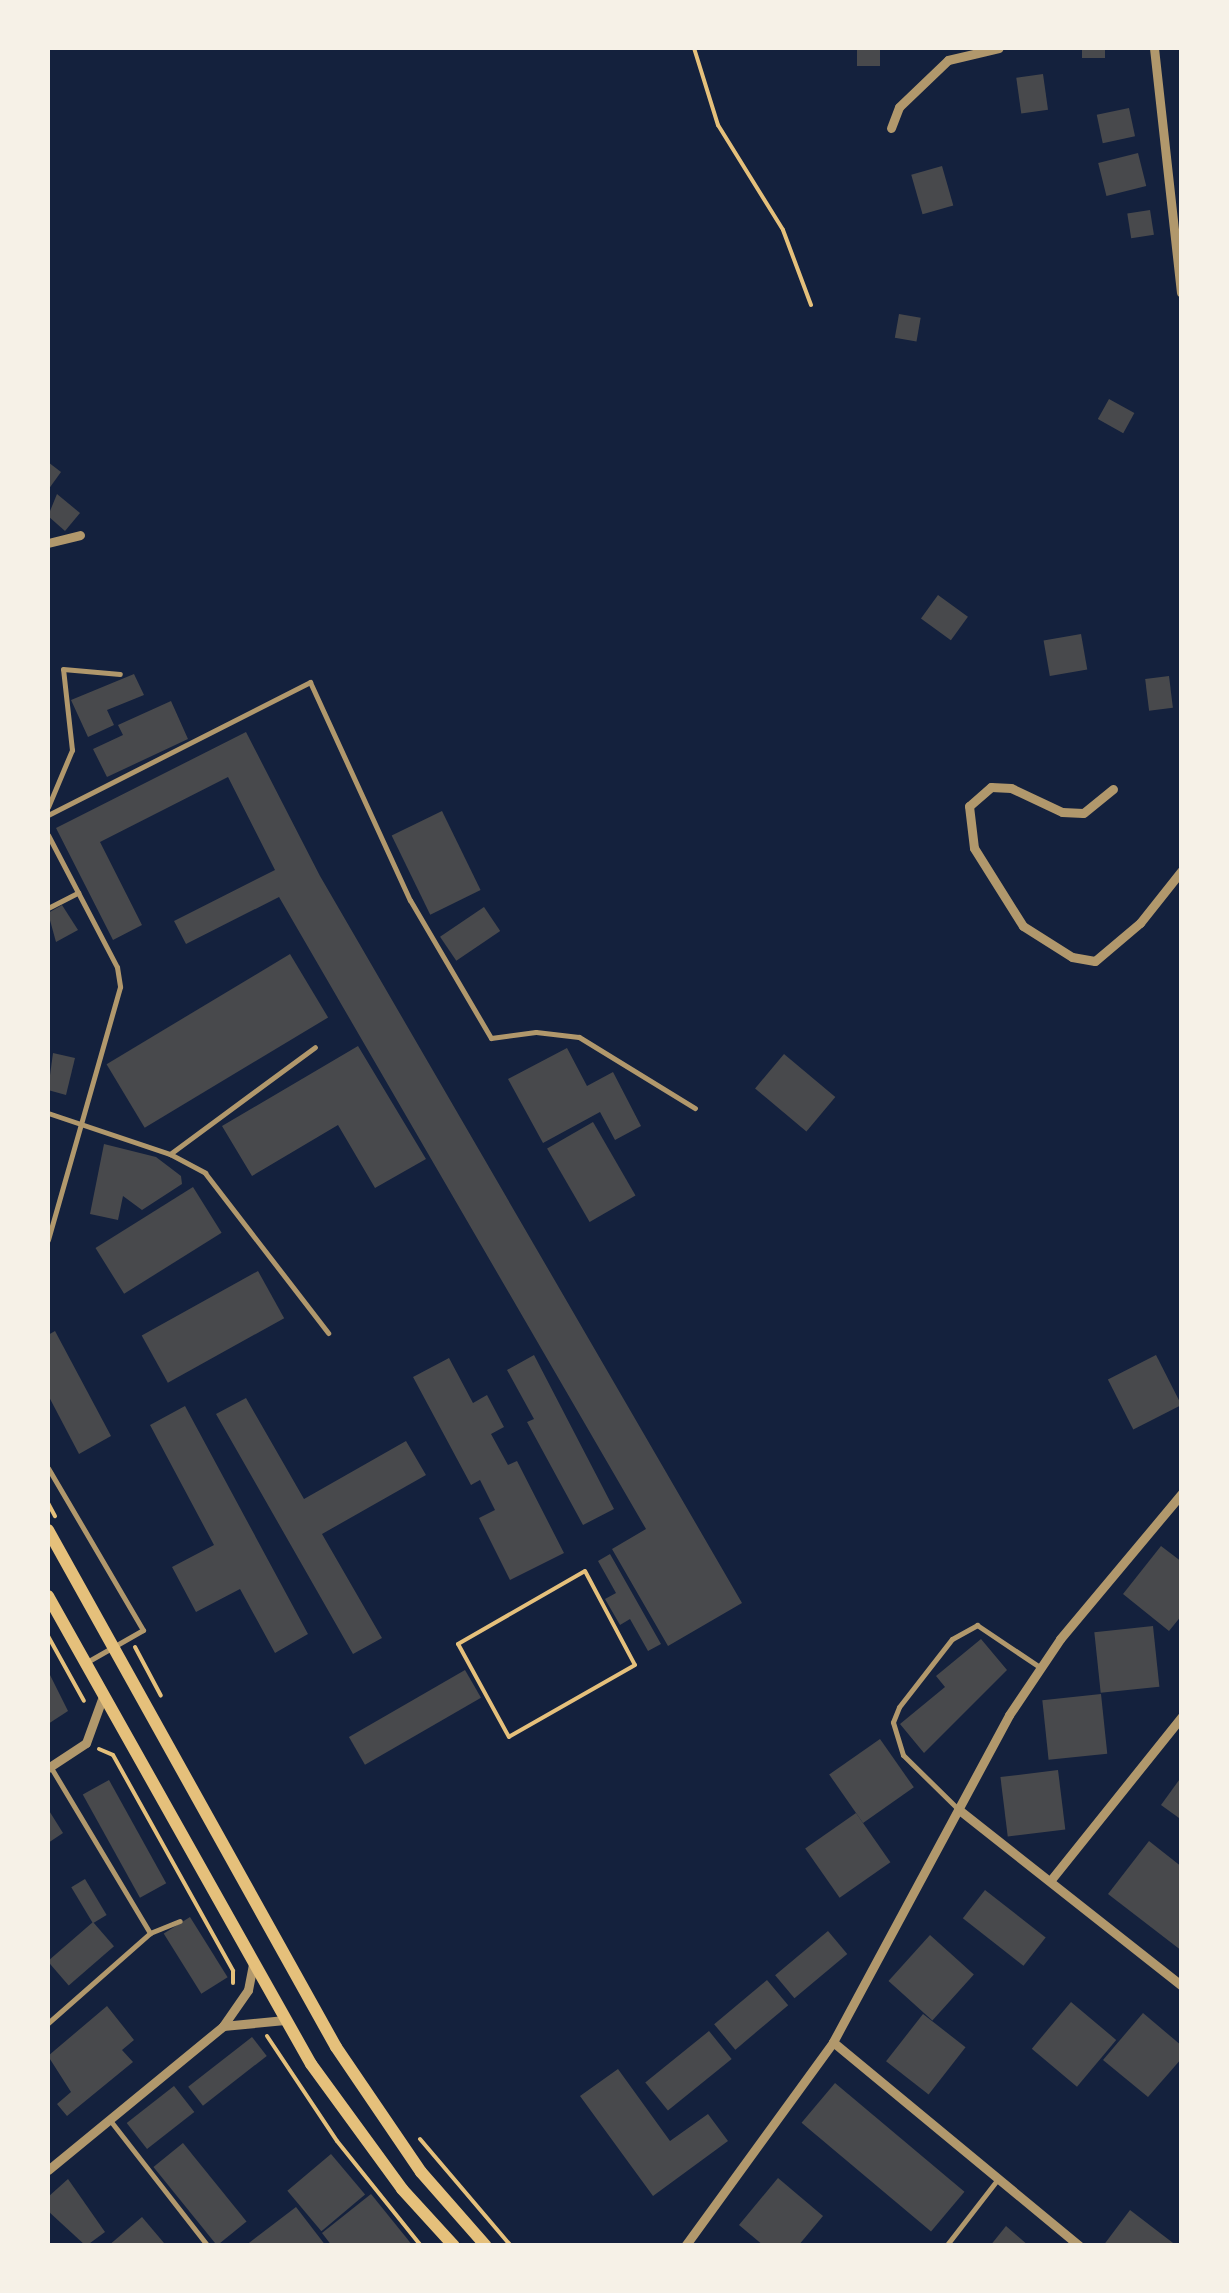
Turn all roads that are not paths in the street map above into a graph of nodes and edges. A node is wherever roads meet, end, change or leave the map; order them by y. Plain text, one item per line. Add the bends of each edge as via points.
1 (999, 48) edge
2 (1154, 48) edge
3 (891, 128) dead end
4 (1180, 293) edge
5 (80, 535) dead end
6 (48, 543) edge
7 (120, 674) dead end
8 (1113, 788) dead end
9 (48, 807) edge
10 (48, 815) edge
11 (48, 835) edge
12 (1182, 870) edge
13 (78, 893) junction
14 (48, 908) edge
15 (315, 1047) dead end
16 (695, 1108) dead end
17 (48, 1113) edge
18 (82, 1122) junction
19 (170, 1154) junction
20 (48, 1240) edge
21 (328, 1333) dead end
22 (48, 1468) edge
23 (1182, 1494) edge
24 (52, 1525) edge
25 (48, 1596) edge
26 (112, 1647) junction
27 (85, 1663) junction
28 (1041, 1668) junction
29 (102, 1699) junction
30 (1182, 1716) edge
31 (49, 1767) edge
32 (958, 1809) junction
33 (1050, 1882) junction
34 (180, 1921) dead end
35 (150, 1933) junction
36 (252, 1965) junction
37 (1182, 1986) edge
38 (285, 2020) junction
39 (48, 2022) edge
40 (223, 2026) junction
41 (833, 2042) junction
42 (109, 2119) junction
43 (48, 2170) edge
44 (998, 2178) junction
45 (208, 2246) edge
46 (454, 2246) edge
47 (486, 2246) edge
48 (682, 2246) edge
49 (946, 2246) edge
50 (1080, 2246) edge

1 - 3 street via 948,60 899,107
2 - 4 street
5 - 6 street
7 - 9 lane via 63,669 72,750
8 - 12 street via 1083,812 1062,812 1011,788 992,787 969,806 974,848 1023,926 1072,957 1095,961 1140,924
10 - 16 lane via 310,682 410,900 492,1038 536,1032 579,1037
11 - 13 lane
13 - 14 lane
13 - 18 lane via 118,966 120,987
15 - 19 lane
17 - 18 lane
18 - 19 lane
18 - 20 lane
19 - 21 lane via 206,1173
22 - 26 lane via 143,1630
23 - 28 street
24 - 26 main road
25 - 27 main road
26 - 27 lane
26 - 47 main road via 370,2102
27 - 29 main road
28 - 32 street
28 - 32 lane via 978,1626 952,1638 899,1707 893,1722 903,1755
29 - 31 street via 86,1743
29 - 36 main road
30 - 33 street
31 - 35 lane
32 - 33 street
32 - 41 street
33 - 37 street
34 - 35 lane
35 - 39 lane
36 - 38 main road
36 - 40 street
38 - 40 street
38 - 46 main road via 348,2120
40 - 42 street
41 - 44 street
41 - 48 street
42 - 43 street
42 - 45 lane
44 - 49 lane
44 - 50 street

